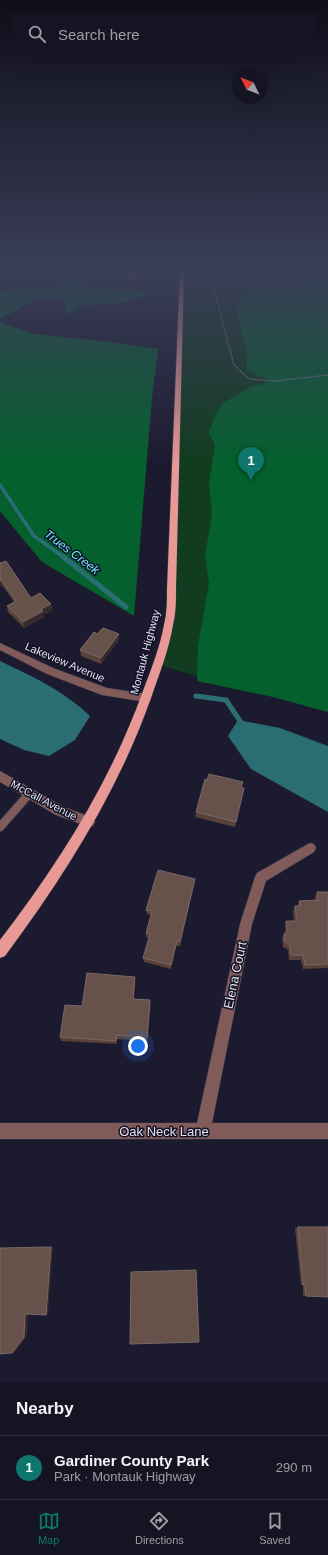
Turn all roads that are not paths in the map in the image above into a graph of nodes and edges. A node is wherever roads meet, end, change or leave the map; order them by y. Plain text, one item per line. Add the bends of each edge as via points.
1 (180, 336) edge
2 (0, 646) edge
3 (146, 698) junction
4 (0, 776) edge
5 (29, 794) junction
6 (89, 822) junction
7 (0, 827) edge
8 (310, 848) dead end
9 (0, 951) edge
10 (203, 1130) junction
11 (328, 1131) edge
12 (0, 1132) edge

1 - 3 main road, Montauk Highway via 170,618
2 - 3 street, Lakeview Avenue via 50,670 106,692
3 - 6 main road, Montauk Highway via 127,747
4 - 5 street, McCall Avenue
5 - 6 street, McCall Avenue via 60,811
5 - 7 lane
6 - 9 main road, Montauk Highway via 47,889
8 - 10 street, Elena Court via 261,877 246,924
10 - 11 street, Oak Neck Lane
10 - 12 street, Oak Neck Lane

